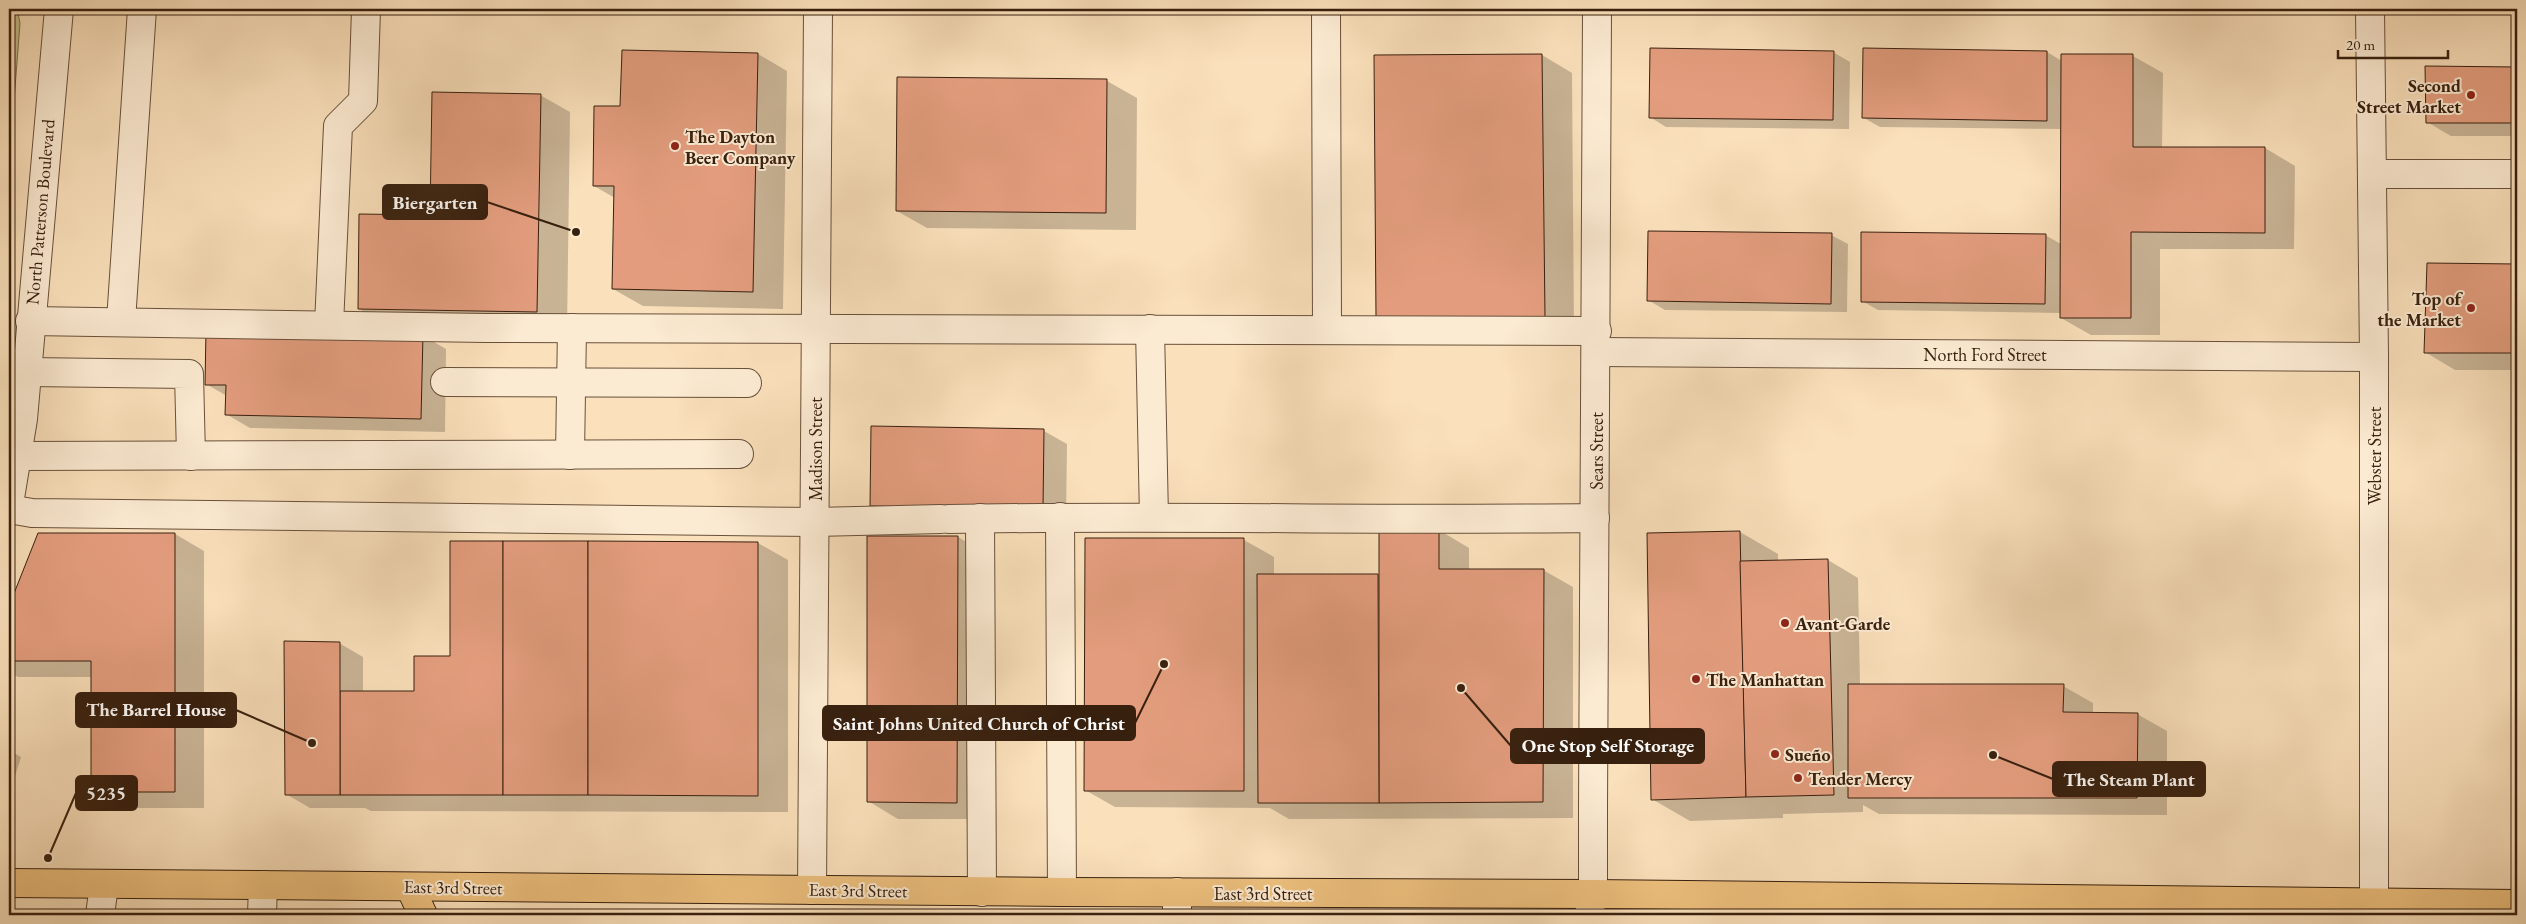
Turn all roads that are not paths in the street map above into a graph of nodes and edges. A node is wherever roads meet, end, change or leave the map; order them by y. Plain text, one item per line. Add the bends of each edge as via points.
1 (59, 9) edge
2 (142, 9) edge
3 (366, 9) edge
4 (818, 9) edge
5 (1326, 9) edge
6 (1597, 9) edge
7 (2370, 9) edge
8 (2373, 174) junction
9 (2517, 174) edge
10 (30, 321) junction
11 (121, 322) junction
12 (329, 325) junction
13 (572, 328) junction
14 (814, 328) junction
15 (1150, 328) junction
16 (1327, 329) junction
17 (1597, 341) junction
18 (2374, 357) junction
19 (27, 372) junction
20 (445, 382) dead end
21 (571, 383) junction
22 (747, 383) dead end
23 (739, 454) dead end
24 (570, 455) junction
25 (18, 456) junction
26 (191, 456) junction
27 (9, 504) edge
28 (9, 509) edge
29 (1154, 517) junction
30 (980, 518) junction
31 (1060, 518) junction
32 (1595, 518) junction
33 (815, 522) junction
34 (9, 883) edge
35 (104, 885) junction
36 (263, 885) junction
37 (410, 887) junction
38 (812, 890) junction
39 (982, 892) junction
40 (1062, 892) junction
41 (2374, 903) junction
42 (1177, 904) edge
43 (1591, 904) edge
44 (2517, 904) edge
45 (100, 915) edge
46 (262, 915) edge
47 (423, 915) edge

1 - 10 street, North Patterson Boulevard
2 - 11 street
3 - 12 street via 363,101 338,126
4 - 14 street, Madison Street
5 - 16 street
6 - 17 street, Sears Street
7 - 8 street, Webster Street
8 - 9 street
8 - 18 street, Webster Street
10 - 11 street, North Ford Street
10 - 19 street, North Patterson Boulevard
11 - 12 street, North Ford Street
12 - 13 street, North Ford Street
13 - 14 street, North Ford Street
13 - 21 street
14 - 15 street, North Ford Street
14 - 33 street, Madison Street
15 - 16 street, North Ford Street
15 - 29 street
16 - 17 street, North Ford Street
17 - 18 street, North Ford Street
17 - 32 street, Sears Street
18 - 41 street, Webster Street
19 - 25 street, North Patterson Boulevard
19 - 26 street via 189,374
20 - 21 street
21 - 22 street
21 - 24 street
23 - 24 street
24 - 26 street
25 - 26 street
25 - 27 street, North Patterson Boulevard
28 - 33 street via 32,512
29 - 31 street
29 - 32 street
30 - 31 street
30 - 33 street
30 - 39 street
31 - 40 street
32 - 43 street, Sears Street
33 - 38 street, Madison Street
34 - 35 main road, East 3rd Street
35 - 36 main road, East 3rd Street
35 - 45 street
36 - 37 main road, East 3rd Street
36 - 46 street
37 - 38 main road, East 3rd Street
37 - 47 main road
38 - 39 main road, East 3rd Street
39 - 40 main road, East 3rd Street
40 - 42 main road, East 3rd Street
41 - 43 main road, East 3rd Street
41 - 44 main road, East 3rd Street
42 - 43 main road, East 3rd Street

